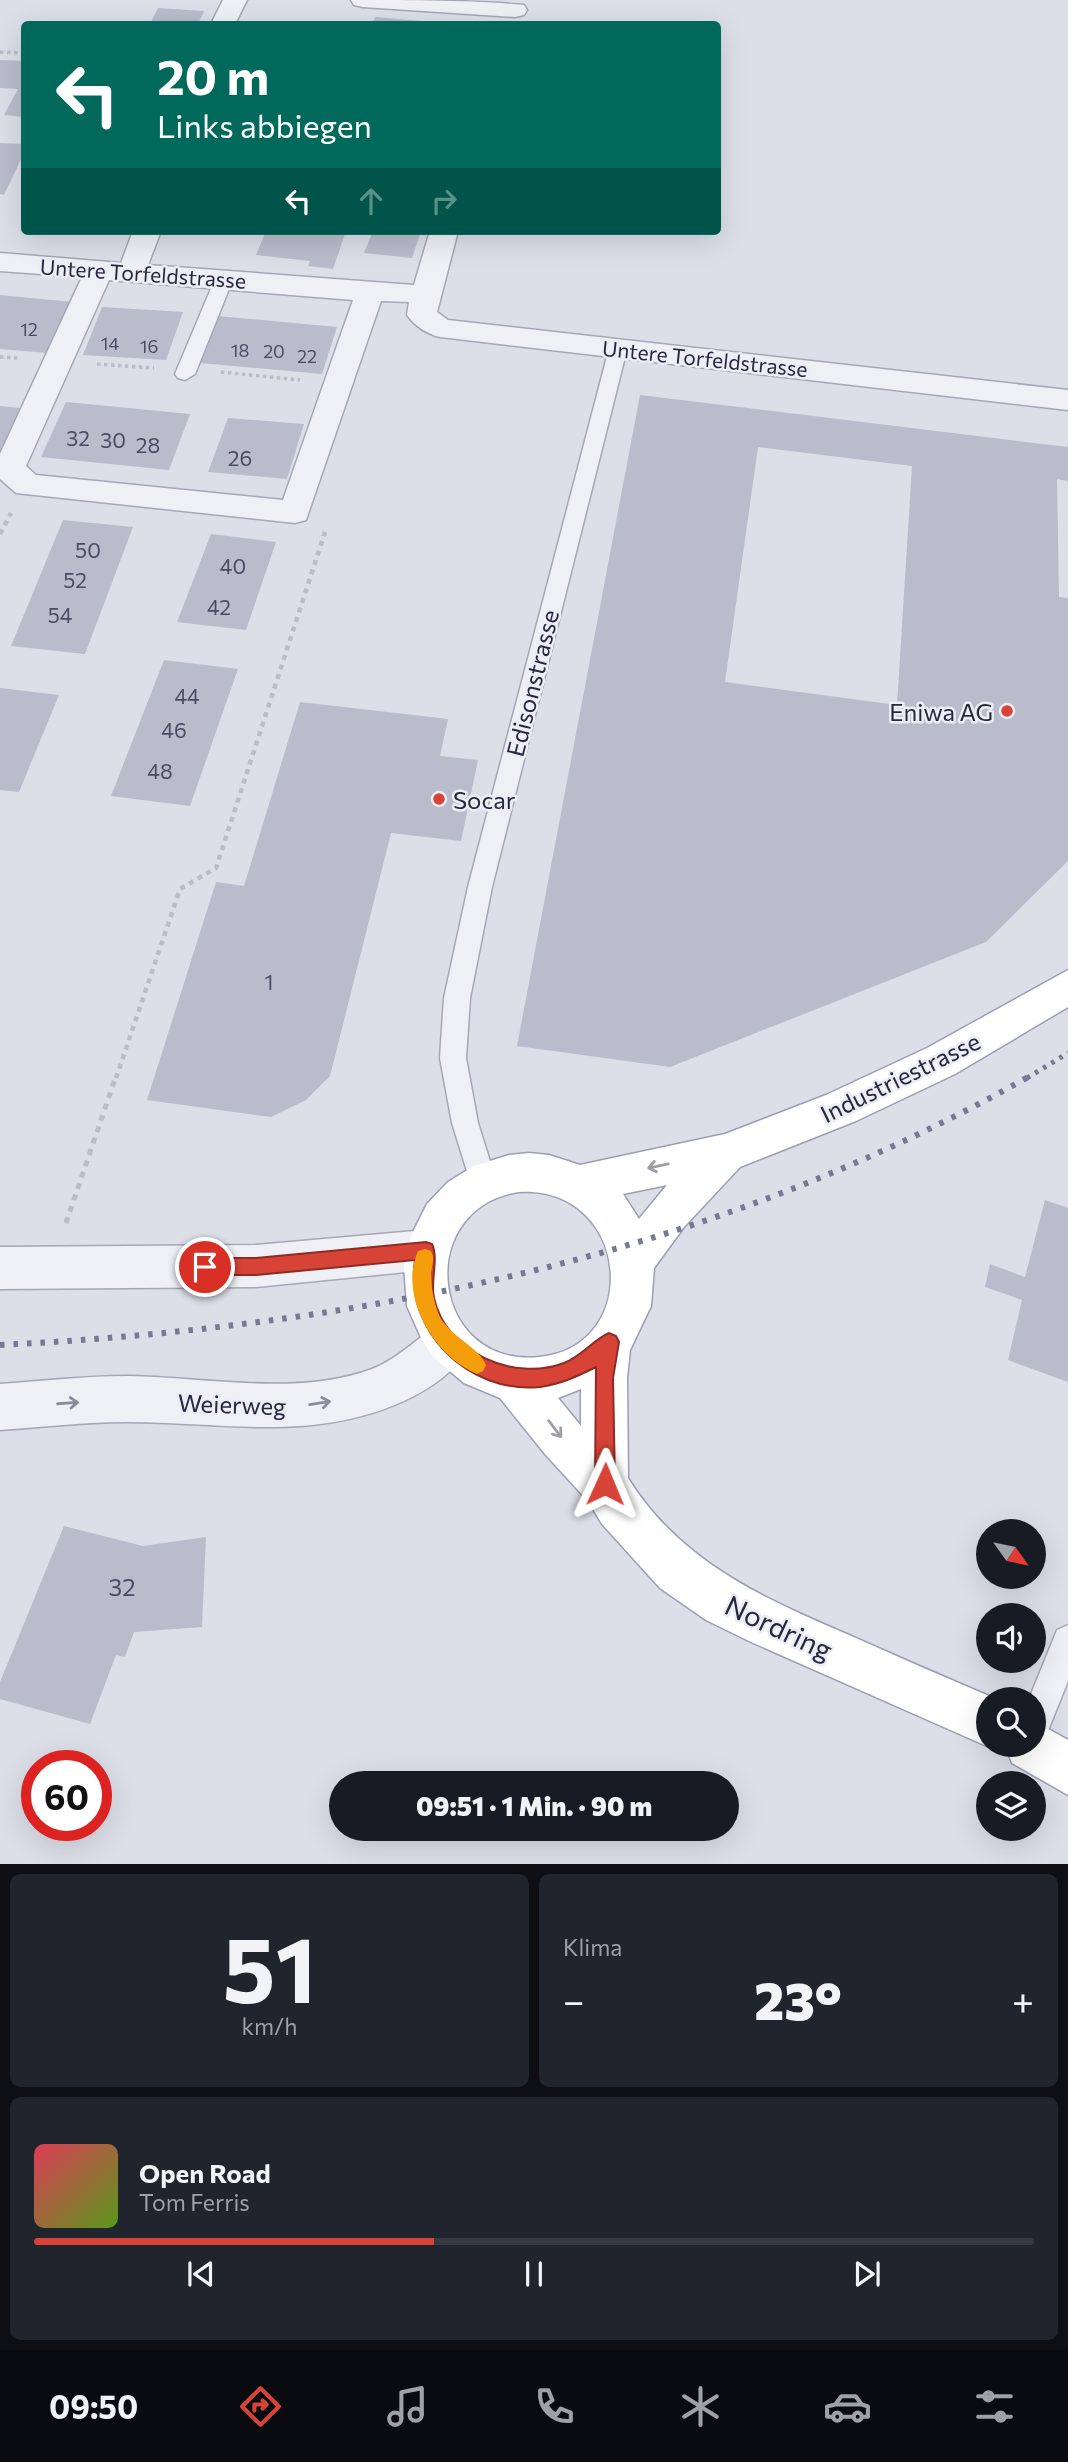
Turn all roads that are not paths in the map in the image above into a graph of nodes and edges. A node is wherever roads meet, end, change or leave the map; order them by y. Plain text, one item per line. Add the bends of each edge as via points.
1 (235, 0) edge
2 (363, 0) edge
3 (514, 11) edge
4 (224, 21) edge
5 (146, 235) edge
6 (443, 235) edge
7 (0, 262) edge
8 (100, 269) junction
9 (132, 271) junction
10 (224, 279) junction
11 (370, 292) junction
12 (425, 294) junction
13 (618, 349) junction
14 (185, 374) dead end
15 (1068, 400) edge
16 (1068, 987) edge
17 (725, 1153) junction
18 (484, 1184) junction
19 (577, 1185) junction
20 (426, 1250) junction
21 (634, 1260) junction
22 (0, 1268) edge
23 (609, 1342) junction
24 (448, 1343) junction
25 (512, 1377) junction
26 (0, 1407) edge
27 (605, 1484) junction
28 (1068, 1641) edge
29 (1046, 1697) edge
30 (976, 1716) edge
31 (1046, 1755) edge
32 (1068, 1769) edge

1 - 4 street
2 - 3 street
5 - 9 street
6 - 12 street
7 - 8 street, Untere Torfeldstrasse
8 - 9 street, Untere Torfeldstrasse
8 - 11 street via 9,469 27,485 295,512
9 - 10 street, Untere Torfeldstrasse
10 - 11 street, Untere Torfeldstrasse
10 - 14 lane
11 - 12 street, Untere Torfeldstrasse
12 - 13 street, Untere Torfeldstrasse via 422,315 440,328
13 - 15 street, Untere Torfeldstrasse
13 - 18 lane, Edisonstrasse via 480,887 457,998 453,1058 465,1122
16 - 17 main road, Industriestrasse via 942,1061 841,1108
17 -> 19 main road, Industriestrasse
17 - 21 main road, Industriestrasse via 669,1213
18 - 19 main road via 511,1175 538,1174
18 - 20 main road via 458,1200 438,1222
19 - 21 main road via 612,1211
20 - 22 street via 256,1266
20 - 24 main road via 422,1274 425,1299 433,1322
21 - 23 main road via 634,1296 625,1321
23 - 25 main road via 589,1361 564,1373
23 - 27 main road via 604,1378
24 - 25 main road via 466,1359
26 -> 24 street, Weierweg via 129,1399 300,1406 360,1396 412,1375
25 -> 27 main road, Nordring
27 - 30 main road, Nordring via 619,1507 677,1571 723,1603
28 - 29 lane
31 - 32 main road

